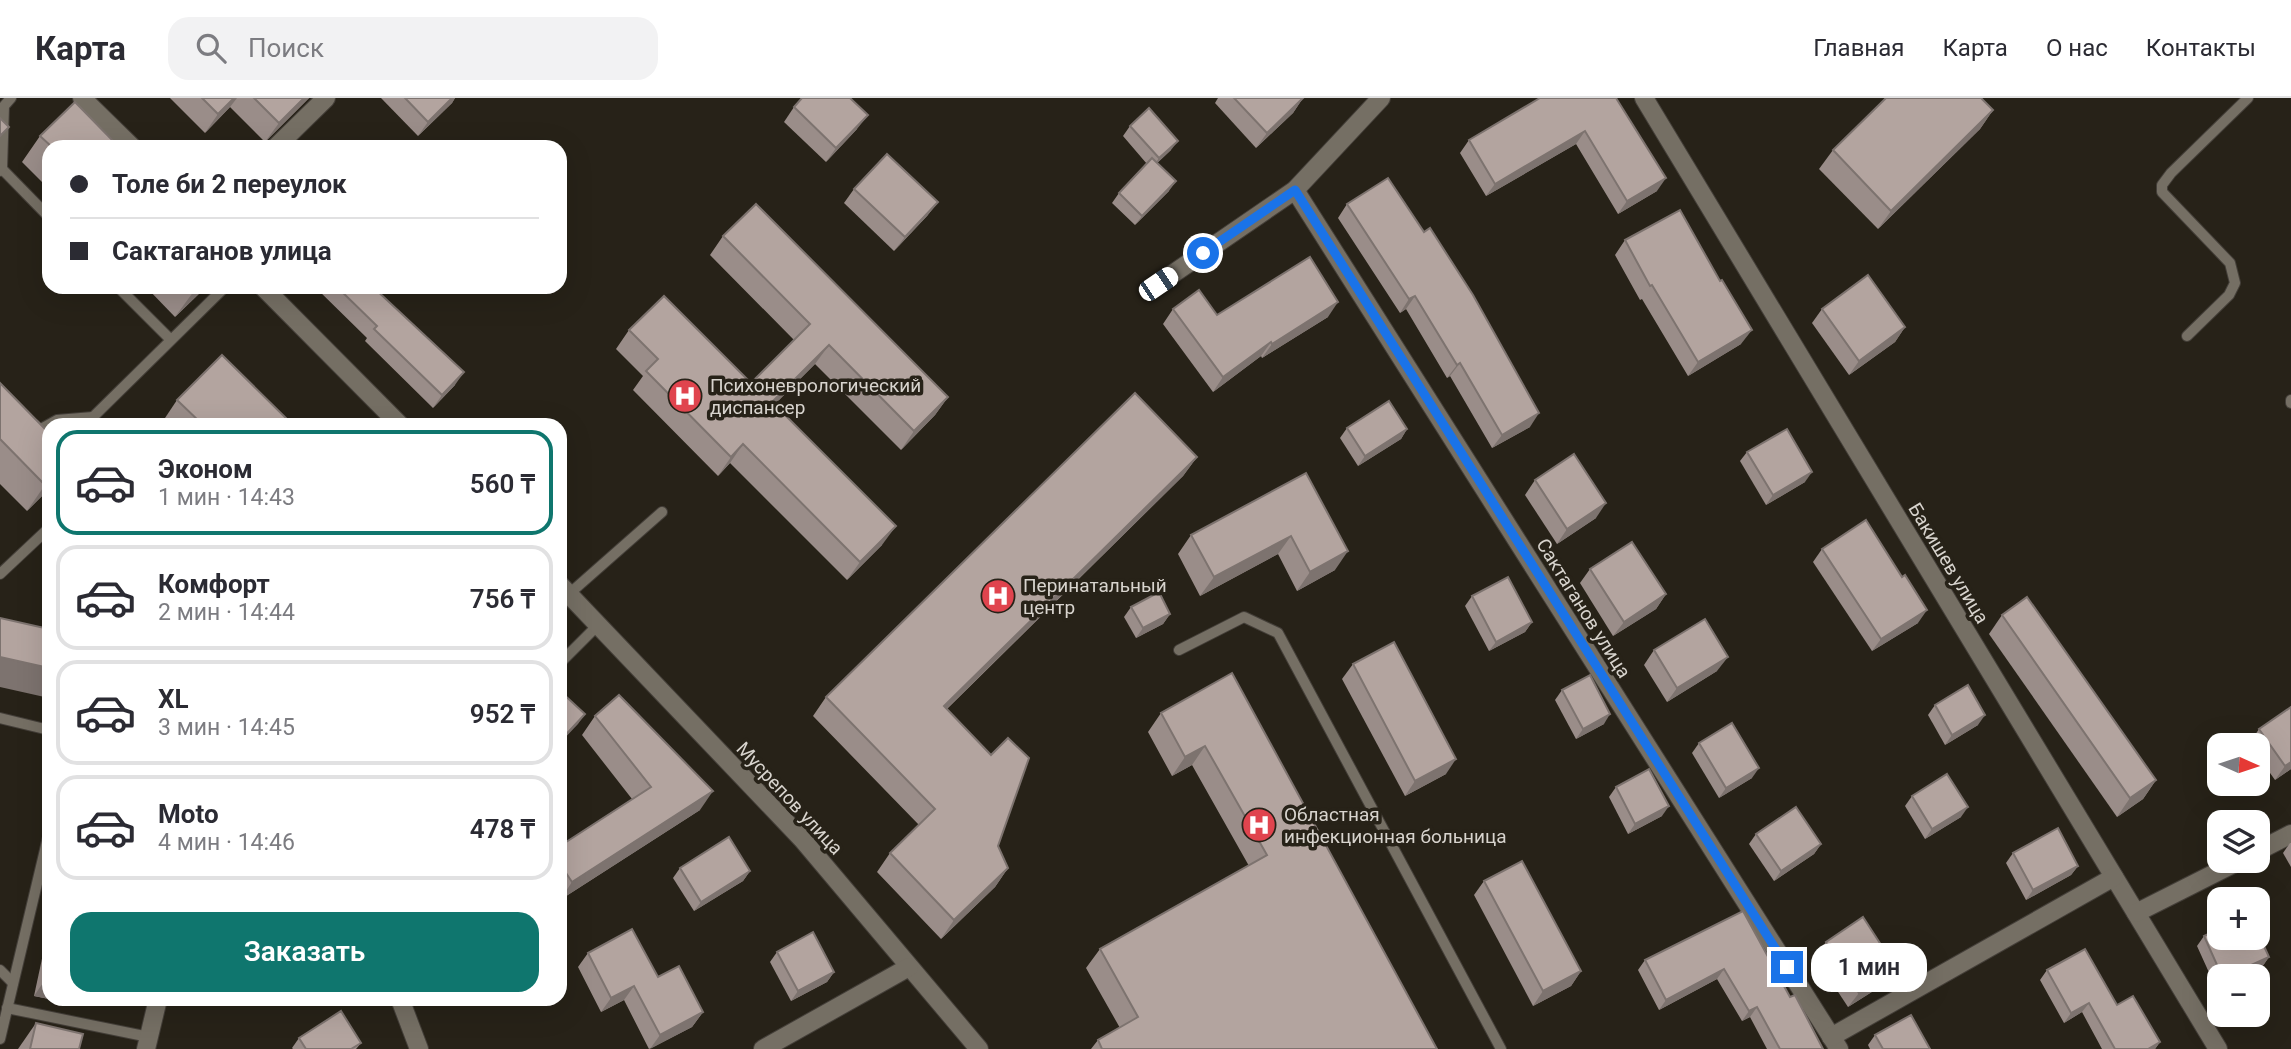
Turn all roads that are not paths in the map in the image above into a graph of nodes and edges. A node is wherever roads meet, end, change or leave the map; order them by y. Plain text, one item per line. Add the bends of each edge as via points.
1 (82, 98) edge
2 (326, 98) edge
3 (1381, 98) edge
4 (1644, 98) edge
5 (2248, 98) edge
6 (5, 103) edge
7 (125, 140) edge
8 (283, 140) edge
9 (1, 170) edge
10 (1295, 190) junction
11 (42, 210) edge
12 (1158, 284) dead end
13 (125, 294) edge
14 (218, 294) edge
15 (270, 294) edge
16 (2187, 336) dead end
17 (170, 339) junction
18 (97, 418) edge
19 (393, 418) edge
20 (29, 420) edge
21 (42, 428) edge
22 (662, 512) dead end
23 (42, 535) edge
24 (0, 574) edge
25 (567, 587) edge
26 (567, 592) edge
27 (598, 625) junction
28 (1179, 650) dead end
29 (567, 656) edge
30 (0, 718) edge
31 (42, 728) edge
32 (2291, 834) edge
33 (2270, 845) edge
34 (42, 862) edge
35 (2215, 873) edge
36 (2114, 877) junction
37 (2136, 914) junction
38 (909, 967) junction
39 (0, 970) edge
40 (13, 983) junction
41 (156, 1006) edge
42 (403, 1006) edge
43 (7, 1007) junction
44 (0, 1039) edge
45 (148, 1043) edge
46 (1835, 1043) edge
47 (419, 1049) edge
48 (763, 1049) edge
49 (979, 1049) edge
50 (1501, 1049) edge
51 (2218, 1049) edge

1 - 7 street
2 - 8 street
3 - 10 street
4 - 36 street, Бакишев улица
5 - 16 lane via 2162,185 2161,192 2230,263 2235,283 2229,295
6 - 9 lane
9 - 11 lane
10 - 12 street
10 - 46 street, Сактаганов улица
13 - 17 lane
14 - 17 lane
15 - 19 street
17 - 18 lane
20 - 21 lane
22 - 25 lane
23 - 24 lane
26 - 27 street, Мусрепов улица
27 - 29 lane
27 - 38 street, Мусрепов улица via 802,839
28 - 50 lane via 1244,617 1278,633
30 - 31 lane
32 - 33 street
34 - 40 lane
35 - 37 street
36 - 37 street, Бакишев улица
36 - 46 street
37 - 51 street, Бакишев улица
38 - 48 street
38 - 49 street, Мусрепов улица
39 - 40 lane
40 - 43 lane
41 - 45 street
42 - 47 street
43 - 44 lane
43 - 45 lane

